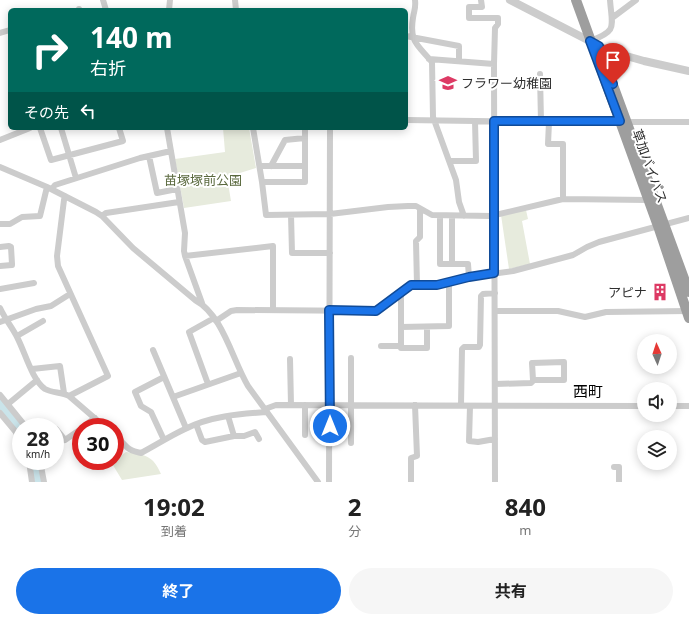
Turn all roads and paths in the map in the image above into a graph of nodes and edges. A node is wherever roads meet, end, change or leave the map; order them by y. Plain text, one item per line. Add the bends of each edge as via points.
1 (415, 0) edge
2 (481, 0) edge
3 (510, 0) edge
4 (576, 0) edge
5 (583, 0) edge
6 (610, 0) edge
7 (636, 0) edge
8 (612, 18) junction
9 (409, 36) edge
10 (595, 42) junction
11 (430, 59) junction
12 (458, 60) junction
13 (494, 64) junction
14 (689, 71) edge
15 (540, 74) dead end
16 (408, 120) edge
17 (433, 120) junction
18 (475, 121) junction
19 (494, 121) junction
20 (624, 121) junction
21 (541, 122) junction
22 (549, 122) junction
23 (689, 122) edge
24 (25, 130) edge
25 (41, 130) edge
26 (62, 130) edge
27 (120, 130) edge
28 (167, 130) edge
29 (253, 130) edge
30 (305, 130) edge
31 (330, 130) edge
32 (305, 138) junction
33 (0, 140) edge
34 (171, 151) junction
35 (69, 155) junction
36 (149, 156) junction
37 (450, 161) junction
38 (260, 166) junction
39 (271, 166) junction
40 (305, 166) junction
41 (0, 167) edge
42 (76, 178) junction
43 (262, 182) junction
44 (50, 188) junction
45 (177, 189) junction
46 (65, 196) junction
47 (563, 199) junction
48 (648, 200) junction
49 (179, 202) junction
50 (420, 209) junction
51 (330, 214) junction
52 (291, 215) junction
53 (494, 215) junction
54 (102, 216) junction
55 (440, 216) junction
56 (452, 216) junction
57 (464, 216) junction
58 (689, 218) edge
59 (0, 224) edge
60 (662, 225) junction
61 (0, 247) edge
62 (330, 253) junction
63 (185, 256) junction
64 (452, 264) junction
65 (0, 266) edge
66 (494, 273) junction
67 (469, 277) junction
68 (449, 282) junction
69 (34, 283) dead end
70 (417, 286) junction
71 (0, 289) edge
72 (401, 292) junction
73 (689, 292) edge
74 (495, 293) junction
75 (70, 294) junction
76 (202, 303) junction
77 (0, 308) edge
78 (273, 310) junction
79 (329, 310) junction
80 (495, 311) junction
81 (688, 314) edge
82 (215, 319) junction
83 (3, 320) edge
84 (43, 322) dead end
85 (401, 327) junction
86 (427, 327) junction
87 (16, 336) junction
88 (381, 346) dead end
89 (401, 346) junction
90 (153, 350) dead end
91 (290, 358) dead end
92 (351, 358) dead end
93 (32, 369) junction
94 (241, 373) junction
95 (164, 377) junction
96 (37, 380) junction
97 (533, 380) junction
98 (208, 384) junction
99 (495, 384) junction
100 (67, 394) junction
101 (0, 395) edge
102 (173, 397) junction
103 (8, 404) junction
104 (291, 405) junction
105 (305, 405) junction
106 (330, 405) junction
107 (415, 405) junction
108 (461, 405) junction
109 (351, 406) junction
110 (470, 406) junction
111 (495, 406) junction
112 (637, 406) edge
113 (677, 406) edge
114 (689, 406) edge
115 (266, 410) junction
116 (0, 413) edge
117 (228, 416) junction
118 (19, 418) edge
119 (95, 418) edge
120 (196, 424) junction
121 (12, 427) edge
122 (186, 428) junction
123 (72, 435) edge
124 (305, 435) dead end
125 (234, 436) junction
126 (64, 439) edge
127 (259, 439) dead end
128 (495, 439) junction
129 (164, 440) junction
130 (351, 443) dead end
131 (124, 446) edge
132 (614, 467) dead end
133 (30, 470) edge
134 (42, 470) edge
135 (32, 482) edge
136 (44, 482) edge
137 (318, 482) edge
138 (329, 482) edge
139 (411, 482) edge
140 (495, 482) edge
141 (619, 482) edge

1 - 9 street via 416,9
2 - 13 street via 482,7 470,7 470,18 498,18 495,28
3 - 10 street
4 - 10 highway, 草加バイパス
5 - 10 highway, 草加バイパス
6 - 8 street
7 - 8 street
8 - 10 street via 609,33
9 - 11 street
9 - 12 street via 459,46
10 - 14 street via 609,50 637,59
10 - 20 highway, 草加バイパス
11 - 12 street
11 - 17 street
12 - 13 street
13 - 19 street
15 - 21 street
16 - 17 street
17 - 18 street
17 - 37 street
18 - 19 street
18 - 37 street via 476,161
19 - 21 street
19 - 53 street
20 - 22 street
20 - 23 street
20 - 48 highway, 草加バイパス
20 - 60 highway, 草加バイパス
21 - 22 street
22 - 47 street via 548,144 563,144
24 - 33 street
25 - 35 street via 50,160
26 - 35 street
27 - 35 street via 123,141
28 - 34 street
29 - 38 street
30 - 32 street
31 - 51 street
32 - 39 street via 285,140
32 - 40 street
34 - 36 street
34 - 45 street
35 - 42 street
36 - 42 street
36 - 45 street via 157,194
37 - 57 street
38 - 39 street
38 - 43 street
39 - 40 street
40 - 43 street via 305,182
41 - 44 street
42 - 44 street
43 - 52 street via 266,214
44 - 46 street
44 - 59 street via 40,216 22,217 10,224
45 - 49 street
46 - 54 street
46 - 75 street via 56,256
47 - 48 street
47 - 53 street
48 - 60 highway, 草加バイパス
49 - 54 street via 106,213
49 - 63 street via 185,233
50 - 51 street via 416,206 388,207
50 - 55 street
50 - 70 street via 420,237 416,241
51 - 52 street
51 - 62 street
52 - 62 street via 292,253
53 - 57 street
53 - 66 street
54 - 76 street via 144,257
55 - 56 street
55 - 64 street via 440,264
56 - 57 street
56 - 64 street
58 - 60 street
60 - 66 street via 599,242 573,255 513,271
60 - 73 highway, 草加バイパス
60 - 81 highway, 草加バイパス
61 - 65 street via 11,247 12,264
62 - 79 street
63 - 76 street
63 - 78 street via 273,246
64 - 67 street via 468,264
66 - 67 street
66 - 74 street
67 - 68 street
68 - 70 street
68 - 86 street via 449,326
69 - 71 street
70 - 72 street via 411,285
72 - 79 street via 376,311
72 - 85 street
74 - 80 street
74 - 108 street via 481,296 479,347 462,349
75 - 83 street via 51,306
75 - 100 street via 108,376
76 - 82 street
77 - 83 street
78 - 79 street
78 - 82 street via 237,310
79 - 106 street
80 - 81 street via 558,311 585,317 606,312
80 - 99 street
82 - 94 street
82 - 98 street via 189,332
83 - 87 street
84 - 87 street
85 - 86 street
85 - 89 street
86 - 89 street via 427,348
87 - 93 street
88 - 89 street
90 - 95 street
91 - 104 street
92 - 109 street
93 - 96 street
93 - 100 street via 60,366
94 - 98 street
94 - 115 street
95 - 102 street
95 - 129 street via 135,392 141,406 151,412
96 - 100 street via 38,384 47,390
96 - 103 street
97 - 97 street via 564,380 564,362 532,363
97 - 99 street via 531,383
98 - 102 street
99 - 111 street
100 - 119 street
101 - 103 street
102 - 122 street
103 - 118 street
104 - 105 street
104 - 115 street via 276,405
105 - 106 street
105 - 124 street
106 - 109 street
106 - 138 street
107 - 108 street
107 - 109 street
107 - 139 street via 417,456 411,458
108 - 110 street
109 - 130 street
110 - 111 street
110 - 128 street via 469,442
111 - 112 street
111 - 128 street
113 - 114 street
115 - 117 street
115 - 137 street
116 - 121 street
117 - 120 street
117 - 125 street
120 - 122 street
120 - 125 street via 205,442
122 - 129 street
123 - 126 street
125 - 127 street via 255,432
128 - 140 street
129 - 131 street via 142,453 131,451
132 - 141 street via 619,467
133 - 135 street
134 - 136 street

